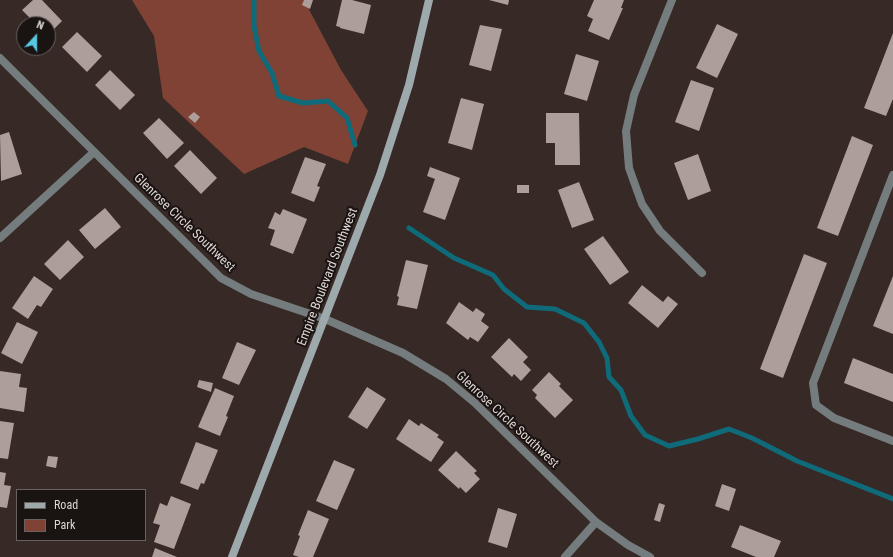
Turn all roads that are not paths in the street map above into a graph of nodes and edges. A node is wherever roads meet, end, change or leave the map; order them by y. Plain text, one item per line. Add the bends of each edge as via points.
1 (429, 0) edge
2 (672, 0) edge
3 (0, 58) edge
4 (94, 152) junction
5 (893, 175) edge
6 (0, 238) edge
7 (702, 272) dead end
8 (325, 319) junction
9 (893, 441) edge
10 (596, 522) junction
11 (232, 557) edge
12 (565, 557) edge
13 (650, 557) edge

1 - 8 street, Empire Boulevard Southwest via 409,85 382,169
2 - 7 street via 634,95 626,131 629,168 642,204 660,231
3 - 4 street, Glenrose Circle Southwest
4 - 6 street
4 - 8 street, Glenrose Circle Southwest via 221,278 252,294
5 - 9 street via 813,384 816,405 834,418
8 - 10 street, Glenrose Circle Southwest via 403,353 446,379 475,403
8 - 11 street, Empire Boulevard Southwest
10 - 12 street
10 - 13 street, Glenrose Circle Southwest

